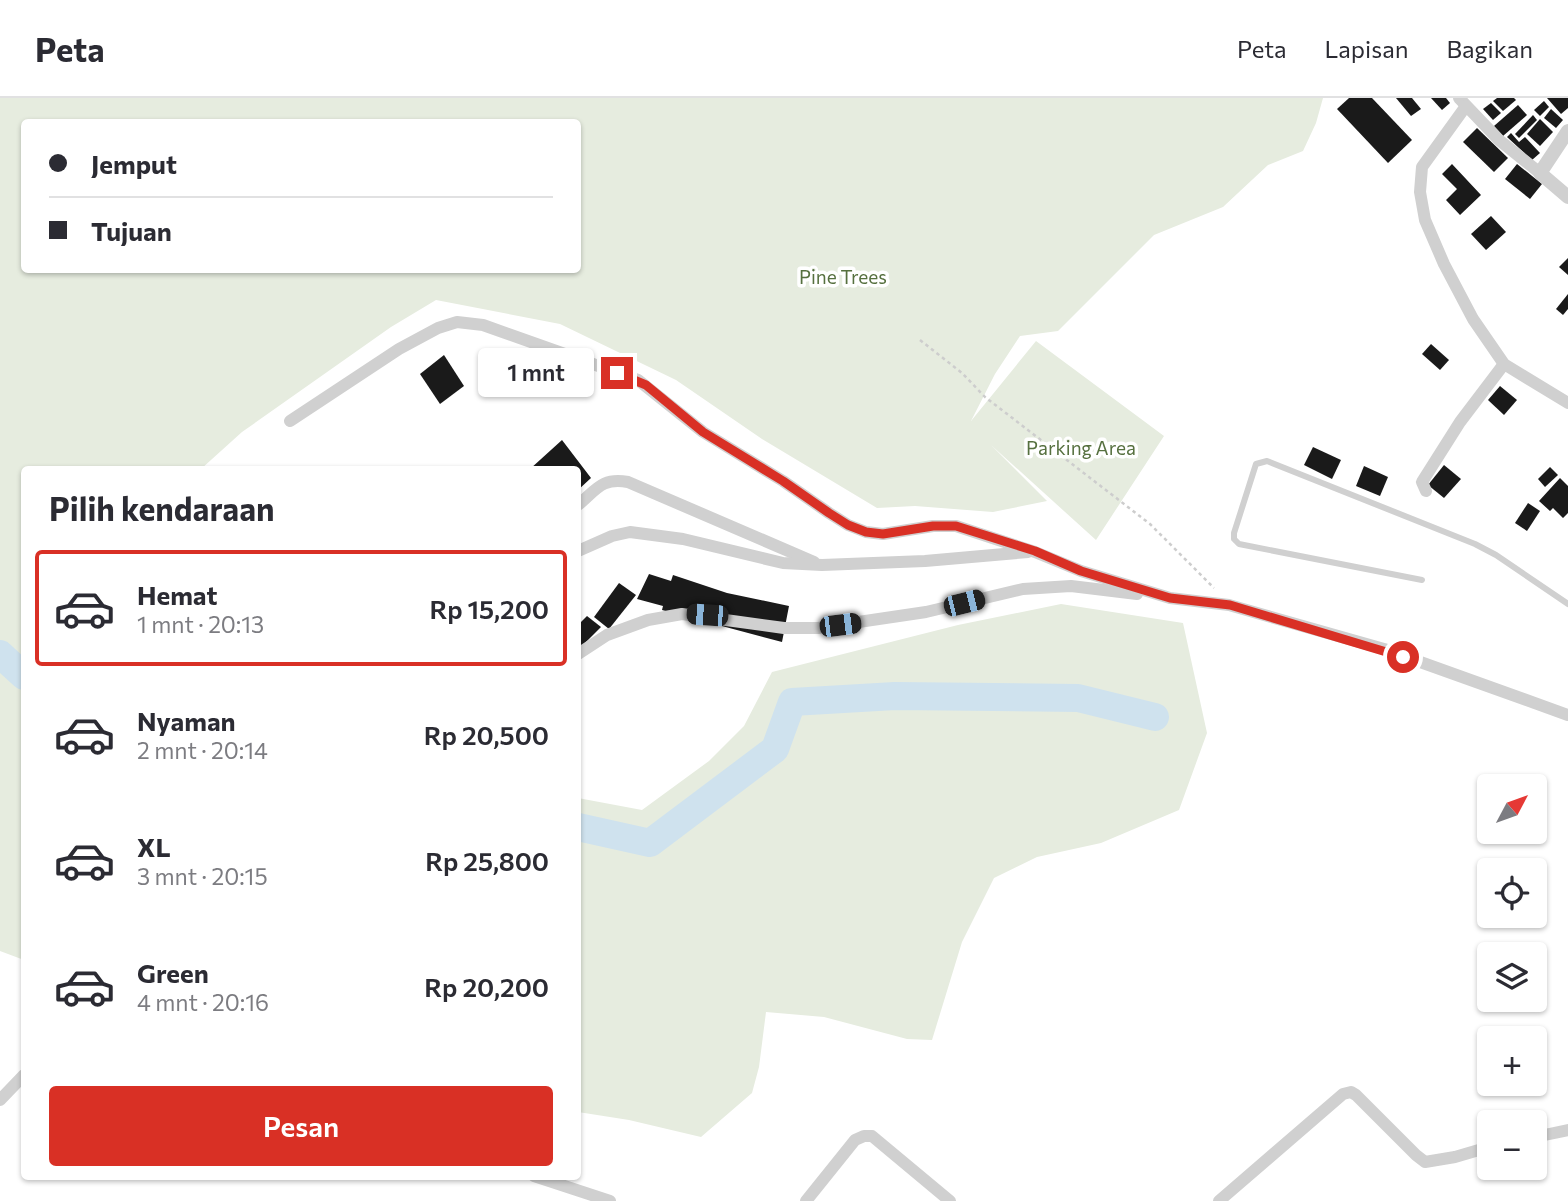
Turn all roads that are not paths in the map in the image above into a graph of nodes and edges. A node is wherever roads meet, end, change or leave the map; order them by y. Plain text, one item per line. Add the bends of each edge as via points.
1 (1463, 102) edge
2 (1568, 131) edge
3 (1540, 173) junction
4 (1568, 197) edge
5 (1504, 364) junction
6 (1568, 403) edge
7 (290, 421) dead end
8 (1426, 491) dead end
9 (581, 502) edge
10 (581, 550) edge
11 (1035, 551) junction
12 (822, 565) junction
13 (1422, 580) dead end
14 (1170, 598) junction
15 (1568, 604) edge
16 (581, 652) edge
17 (1568, 715) edge
18 (21, 1078) edge
19 (0, 1100) edge
20 (1568, 1130) edge
21 (1547, 1134) edge
22 (1477, 1151) edge
23 (546, 1180) edge
24 (610, 1201) edge
25 (806, 1201) edge
26 (950, 1201) edge
27 (1219, 1201) edge

1 - 3 street via 1499,140
1 - 5 street via 1422,167 1420,192 1425,220 1444,264
2 - 3 street
3 - 4 street
5 - 6 street
5 - 8 street via 1422,482
7 - 11 street via 438,328 457,322 483,325 638,380 703,432 848,525 883,534 956,526
9 - 12 street via 605,482 628,482
10 - 12 street via 630,532 683,539 783,564
11 - 12 street via 925,562
11 - 14 street via 1081,571
13 - 15 lane via 1239,544 1234,533 1256,464 1267,461 1475,544
14 - 16 street via 1071,586 1023,589 926,612 818,628 682,614 607,635
14 - 17 street via 1230,605 1384,649
18 - 19 street
20 - 21 street
22 - 27 street via 1425,1162 1351,1092 1343,1094
23 - 24 street
25 - 26 street via 855,1140 864,1136 872,1136

